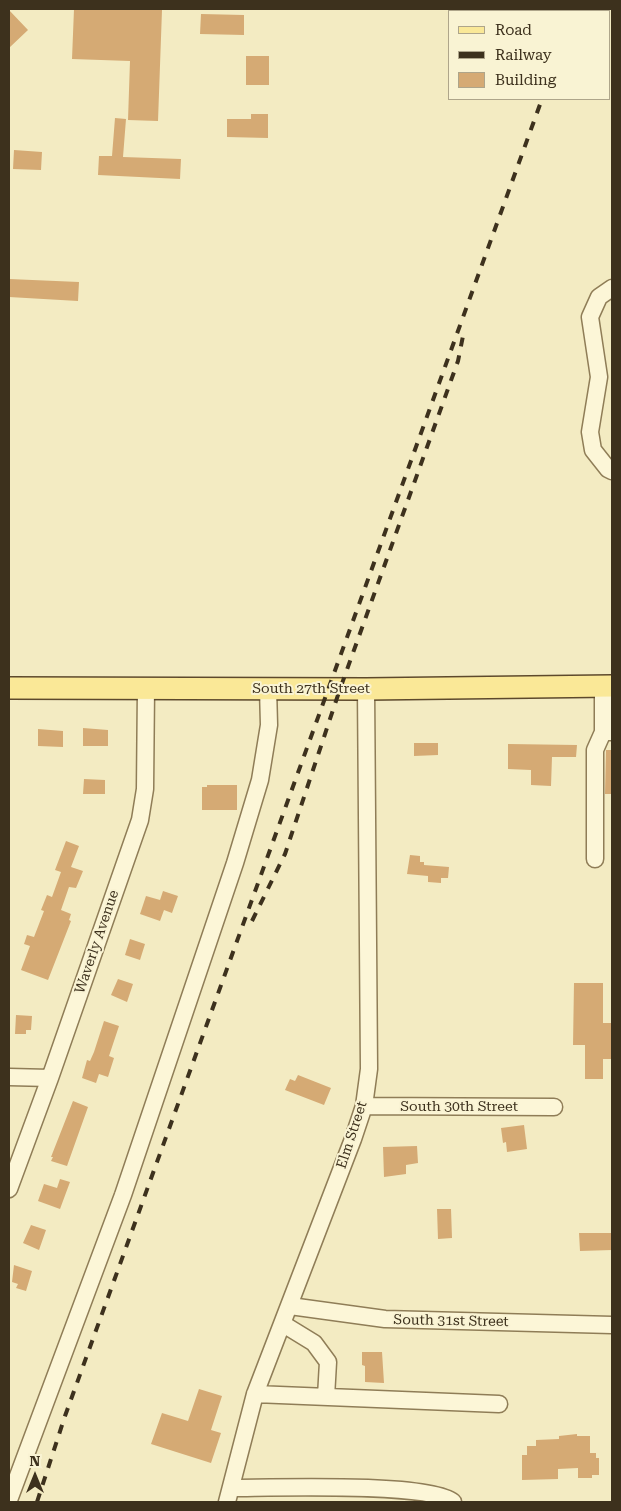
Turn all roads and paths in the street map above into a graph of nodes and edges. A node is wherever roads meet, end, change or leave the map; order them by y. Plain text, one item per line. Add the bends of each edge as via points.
1 (612, 288) edge
2 (612, 471) edge
3 (608, 687) edge
4 (9, 688) edge
5 (146, 688) junction
6 (268, 688) junction
7 (366, 689) junction
8 (608, 732) edge
9 (595, 859) dead end
10 (9, 1077) edge
11 (50, 1078) junction
12 (364, 1106) junction
13 (554, 1107) dead end
14 (9, 1189) edge
15 (290, 1306) junction
16 (283, 1324) junction
17 (612, 1325) edge
18 (255, 1394) junction
19 (326, 1397) junction
20 (499, 1404) dead end
21 (229, 1495) edge
22 (9, 1501) edge
23 (13, 1502) edge
24 (453, 1502) edge

1 - 2 street via 598,297 590,317 599,377 590,432 593,450
3 - 7 main road, South 27th Street
3 - 8 street
4 - 5 main road, South 27th Street
5 - 6 main road, South 27th Street
5 - 11 street, Waverly Avenue via 145,789 140,820
6 - 7 main road, South 27th Street
6 - 22 street via 269,725 260,780 235,863 123,1195
7 - 12 street, Elm Street via 369,1069
8 - 9 street via 595,750
10 - 11 street
11 - 14 street, Waverly Avenue
12 - 13 street, South 30th Street
12 - 15 street, Elm Street
15 - 16 street, Elm Street
15 - 17 street, South 31st Street via 385,1319
16 - 18 street, Elm Street
16 - 19 street via 314,1343 328,1362
18 - 19 street
18 - 21 street, Elm Street
19 - 20 street
21 - 24 street via 366,1488 424,1492
22 - 23 street

